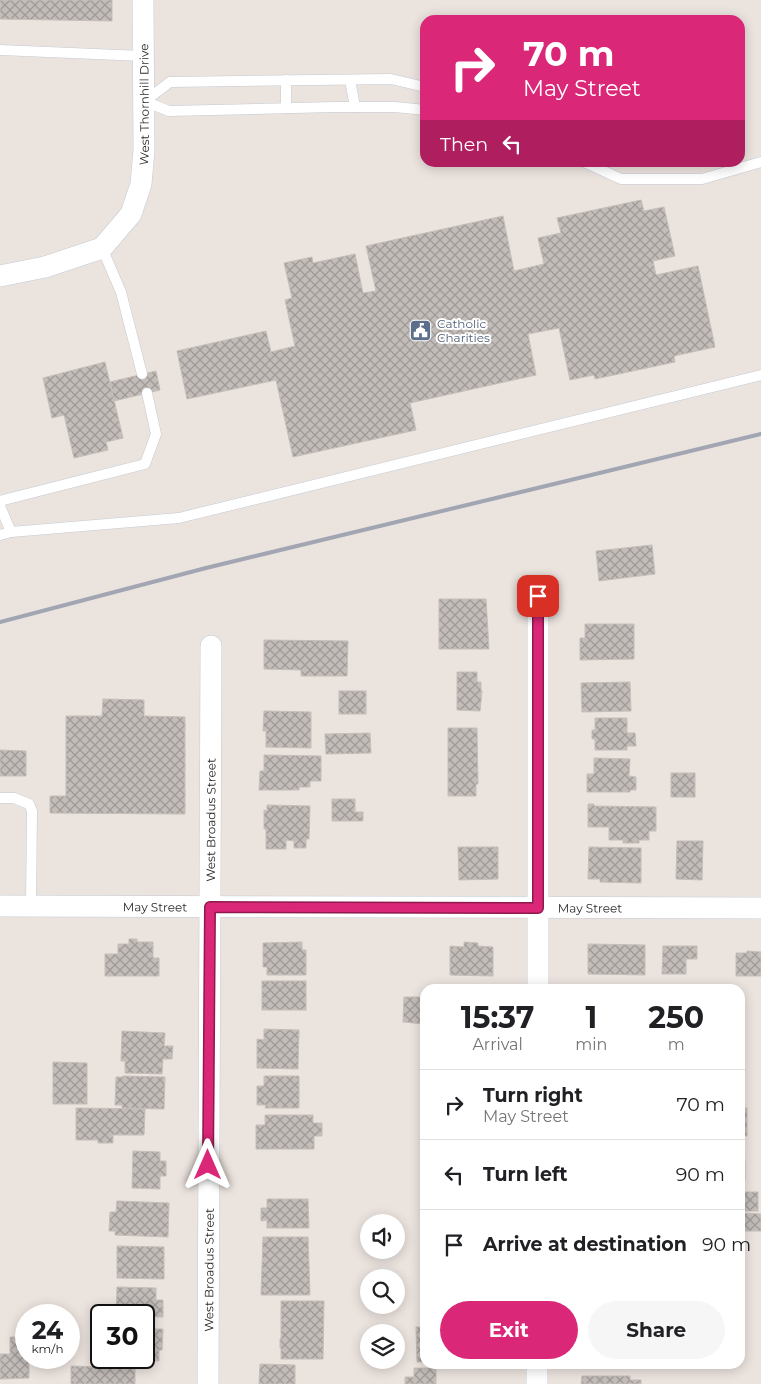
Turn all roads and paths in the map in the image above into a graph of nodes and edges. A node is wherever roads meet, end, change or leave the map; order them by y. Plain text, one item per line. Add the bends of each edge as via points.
1 (143, 0) edge
2 (0, 50) edge
3 (144, 56) junction
4 (286, 80) junction
5 (350, 80) junction
6 (420, 86) edge
7 (144, 101) junction
8 (354, 107) junction
9 (420, 107) edge
10 (286, 108) junction
11 (761, 162) edge
12 (595, 167) edge
13 (744, 167) edge
14 (745, 167) edge
15 (102, 248) junction
16 (0, 276) edge
17 (142, 374) dead end
18 (761, 375) edge
19 (147, 393) dead end
20 (0, 501) edge
21 (0, 506) edge
22 (11, 532) junction
23 (0, 535) edge
24 (538, 596) dead end
25 (211, 646) dead end
26 (0, 798) edge
27 (0, 906) edge
28 (31, 906) junction
29 (210, 907) junction
30 (538, 908) junction
31 (761, 908) edge
32 (538, 984) edge
33 (537, 1369) edge
34 (208, 1384) edge
35 (537, 1384) edge

1 - 3 street, West Thornhill Drive
2 - 3 lane
3 - 7 street, West Thornhill Drive
4 - 5 lane
4 - 7 lane via 170,82
4 - 10 lane
5 - 6 lane via 391,79
5 - 8 lane
7 - 10 lane via 169,111
7 - 15 street, West Thornhill Drive via 141,184 131,214
8 - 9 lane
8 - 10 lane
11 - 14 lane
12 - 13 lane via 621,179 702,179
15 - 16 street via 45,267
15 - 17 lane via 120,292
18 - 22 lane via 179,518
19 - 20 lane via 156,434 145,464
21 - 22 lane
22 - 23 lane
24 - 30 street
25 - 29 street, West Broadus Street
26 - 28 lane via 14,798 29,804 32,811
27 - 28 street, May Street
28 - 29 street, May Street
29 - 30 street, May Street
29 - 34 street, West Broadus Street
30 - 31 street, May Street
30 - 32 street
33 - 35 street

